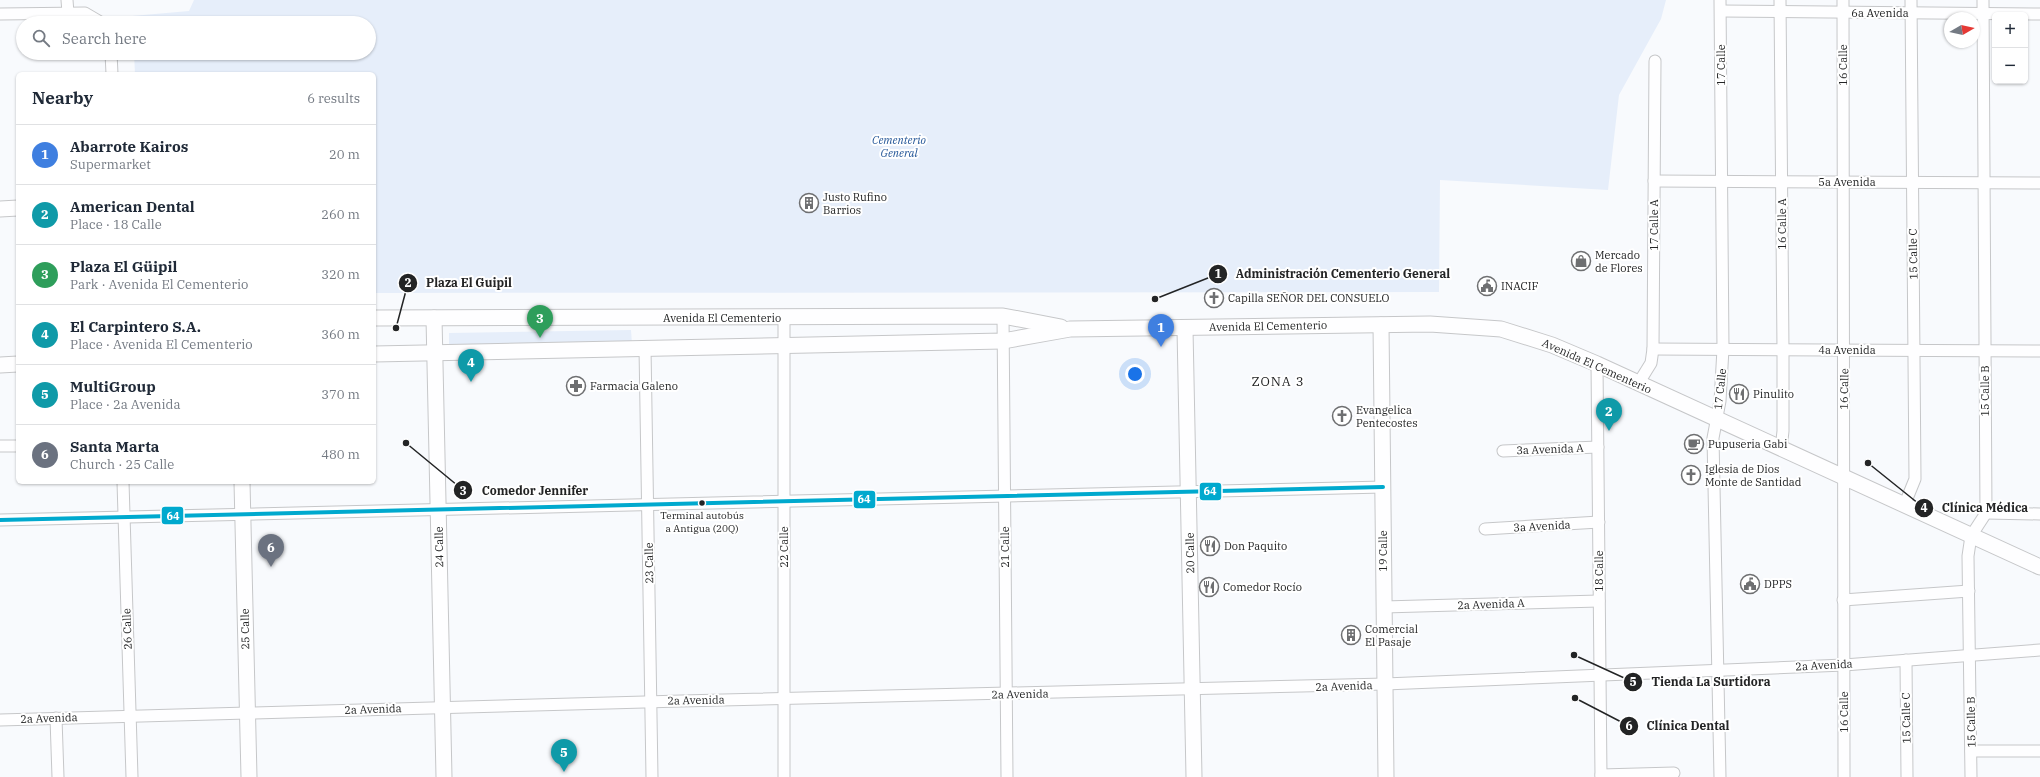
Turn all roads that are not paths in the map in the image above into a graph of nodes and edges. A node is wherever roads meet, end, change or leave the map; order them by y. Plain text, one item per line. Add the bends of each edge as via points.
1 (67, 0) edge
2 (1720, 0) edge
3 (1780, 0) edge
4 (1843, 0) edge
5 (1911, 0) edge
6 (1982, 0) edge
7 (1720, 11) junction
8 (1780, 12) junction
9 (1843, 12) junction
10 (68, 13) junction
11 (1911, 13) junction
12 (0, 14) edge
13 (1983, 14) junction
14 (2040, 14) edge
15 (91, 16) edge
16 (111, 60) edge
17 (1655, 62) dead end
18 (112, 72) edge
19 (1654, 181) junction
20 (1722, 181) junction
21 (1782, 182) junction
22 (1843, 182) junction
23 (1912, 182) junction
24 (1984, 183) junction
25 (2040, 183) edge
26 (16, 208) edge
27 (0, 209) edge
28 (1003, 316) junction
29 (376, 318) edge
30 (434, 318) junction
31 (784, 318) junction
32 (1381, 325) junction
33 (1185, 328) junction
34 (1070, 329) junction
35 (1003, 341) junction
36 (784, 345) junction
37 (645, 348) junction
38 (1653, 349) junction
39 (1723, 349) junction
40 (1783, 350) junction
41 (1845, 350) junction
42 (1914, 350) junction
43 (1985, 351) junction
44 (2040, 351) edge
45 (434, 353) junction
46 (376, 354) edge
47 (16, 364) edge
48 (1597, 364) junction
49 (0, 365) edge
50 (1638, 384) junction
51 (1716, 419) junction
52 (0, 446) edge
53 (16, 446) edge
54 (1598, 447) junction
55 (1781, 449) junction
56 (1503, 451) dead end
57 (1842, 477) junction
58 (122, 484) edge
59 (242, 484) edge
60 (1383, 487) junction
61 (1188, 492) junction
62 (1005, 497) junction
63 (784, 502) junction
64 (648, 506) junction
65 (1904, 506) junction
66 (438, 510) junction
67 (1986, 513) junction
68 (2040, 514) edge
69 (242, 515) junction
70 (124, 518) junction
71 (0, 520) edge
72 (1599, 522) junction
73 (1485, 529) dead end
74 (1971, 536) junction
75 (2040, 567) edge
76 (1969, 591) junction
77 (1843, 600) junction
78 (1599, 601) junction
79 (1384, 607) junction
80 (2040, 650) edge
81 (1970, 654) junction
82 (1906, 660) junction
83 (1844, 665) junction
84 (1717, 670) junction
85 (1601, 675) junction
86 (1385, 684) junction
87 (1192, 690) junction
88 (1006, 694) junction
89 (784, 698) junction
90 (651, 701) junction
91 (442, 707) junction
92 (248, 713) junction
93 (130, 715) junction
94 (56, 718) junction
95 (0, 720) edge
96 (1971, 751) junction
97 (2040, 751) edge
98 (1674, 773) dead end
99 (1601, 776) edge
100 (58, 777) edge
101 (132, 777) edge
102 (249, 777) edge
103 (444, 777) edge
104 (652, 777) edge
105 (784, 777) edge
106 (1007, 777) edge
107 (1194, 777) edge
108 (1386, 777) edge
109 (1720, 777) edge
110 (1844, 777) edge
111 (1907, 777) edge
112 (1971, 777) edge

1 - 10 street
2 - 7 street, 17 Calle
3 - 8 street, 16 Calle A
4 - 9 street, 16 Calle
5 - 11 street, 15 Calle C
6 - 13 street, 15 Calle B
7 - 8 street, 6a Avenida
7 - 20 street, 17 Calle
8 - 9 street, 6a Avenida
8 - 21 street, 16 Calle A
9 - 11 street, 6a Avenida
9 - 22 street, 16 Calle
10 - 12 street
10 - 15 street via 85,13
11 - 13 street, 6a Avenida
11 - 23 street, 15 Calle C
13 - 14 street, 6a Avenida
13 - 24 street, 15 Calle B
16 - 18 street
17 - 19 street, 17 Calle A
19 - 20 street, 5a Avenida
19 - 38 street, 17 Calle A
20 - 21 street, 5a Avenida
20 - 39 street, 17 Calle
21 - 22 street, 5a Avenida
21 - 40 street, 16 Calle A
22 - 23 street, 5a Avenida
22 - 41 street, 16 Calle
23 - 24 street, 5a Avenida
23 - 42 street, 15 Calle C
24 - 25 street, 5a Avenida
24 - 43 street, 15 Calle B
26 - 27 main road
28 - 31 main road, Avenida El Cementerio
28 - 34 main road, Avenida El Cementerio
28 - 35 street, 21 Calle
29 - 30 main road, Avenida El Cementerio
30 - 31 main road, Avenida El Cementerio
30 - 45 main road, 24 Calle
31 - 36 street, 22 Calle
32 - 33 main road, Avenida El Cementerio
32 - 48 main road, Avenida El Cementerio via 1430,324 1502,329 1552,345
32 - 60 main road, 19 Calle
33 - 34 main road, Avenida El Cementerio
33 - 61 main road, 20 Calle
34 - 35 main road, Avenida El Cementerio
35 - 36 main road, Avenida El Cementerio
35 - 62 street, 21 Calle
36 - 37 main road, Avenida El Cementerio
36 - 63 street, 22 Calle
37 - 45 main road, Avenida El Cementerio
37 - 64 street, 23 Calle
38 - 39 street, 4a Avenida
38 - 50 street, 17 Calle A via 1651,364
39 - 40 street, 4a Avenida
39 - 51 street, 17 Calle via 1720,401
40 - 41 street, 4a Avenida
40 - 55 street, 16 Calle A
41 - 42 street, 4a Avenida
41 - 57 street, 16 Calle
42 - 43 street, 4a Avenida
42 - 65 street, 15 Calle C via 1915,479
43 - 44 street, 4a Avenida
43 - 67 street, 15 Calle B
45 - 46 main road, Avenida El Cementerio
45 - 66 main road, 24 Calle
47 - 49 main road
48 - 50 main road, Avenida El Cementerio
48 - 54 street, 18 Calle
50 - 51 main road, Avenida El Cementerio
51 - 55 main road, Avenida El Cementerio
51 - 84 street, 17 Calle via 1712,438
52 - 53 street
54 - 56 street, 3a Avenida A
54 - 72 street, 18 Calle
55 - 57 main road, Avenida El Cementerio
57 - 65 main road, Avenida El Cementerio
57 - 77 street, 16 Calle
58 - 70 street, 26 Calle
59 - 69 main road, 25 Calle
60 - 61 street
60 - 79 main road, 19 Calle
61 - 62 street
61 - 87 main road, 20 Calle
62 - 63 street
62 - 88 street, 21 Calle
63 - 64 street
63 - 89 street, 22 Calle
64 - 66 street
64 - 90 street, 23 Calle
65 - 74 main road, Avenida El Cementerio
66 - 69 street
66 - 91 main road, 24 Calle
67 - 68 street
67 - 74 street, 15 Calle B
69 - 70 street
69 - 92 main road, 25 Calle
70 - 71 street
70 - 93 street, 26 Calle
72 - 73 street, 3a Avenida
72 - 78 street, 18 Calle
74 - 75 main road, Avenida El Cementerio
74 - 76 street, 15 Calle B via 1968,556
76 - 77 street
76 - 81 street, 15 Calle B
77 - 83 street, 16 Calle
78 - 79 street, 2a Avenida A
78 - 85 street, 18 Calle
79 - 86 main road, 19 Calle
80 - 81 street, 2a Avenida
81 - 82 street, 2a Avenida
81 - 96 street, 15 Calle B
82 - 83 street, 2a Avenida
82 - 111 street, 15 Calle C
83 - 84 street, 2a Avenida
83 - 110 street, 16 Calle
84 - 85 street, 2a Avenida
84 - 109 street, 17 Calle
85 - 86 street, 2a Avenida
85 - 99 street, 18 Calle
86 - 87 street, 2a Avenida
86 - 108 main road, 19 Calle
87 - 88 street, 2a Avenida
87 - 107 main road, 20 Calle
88 - 89 street, 2a Avenida
88 - 106 street, 21 Calle
89 - 90 street, 2a Avenida
89 - 105 street, 22 Calle
90 - 91 street, 2a Avenida
90 - 104 street, 23 Calle
91 - 92 street, 2a Avenida
91 - 103 main road, 24 Calle
92 - 93 street, 2a Avenida
92 - 102 main road, 25 Calle
93 - 94 street, 2a Avenida
93 - 101 street, 26 Calle
94 - 95 street, 2a Avenida
94 - 100 street
96 - 97 street
96 - 112 street, 15 Calle B
98 - 99 street

